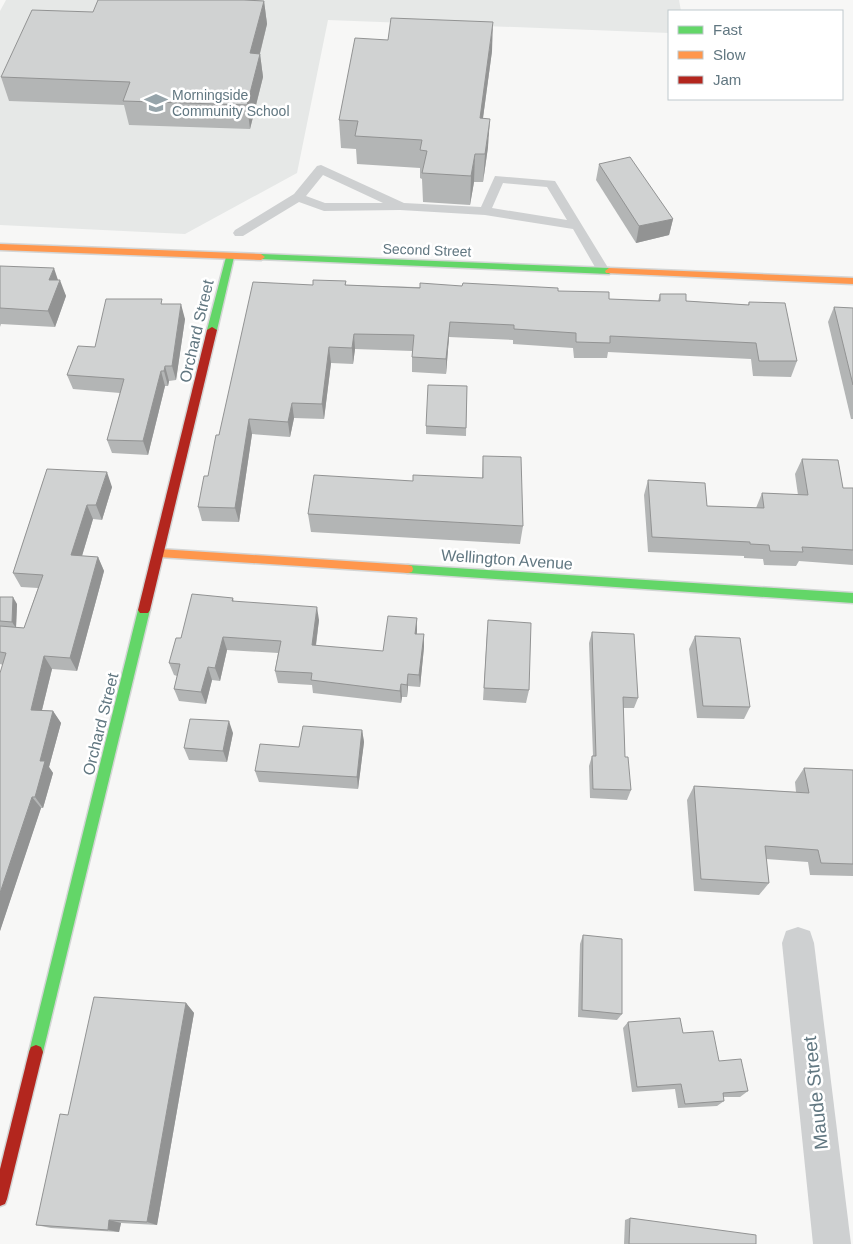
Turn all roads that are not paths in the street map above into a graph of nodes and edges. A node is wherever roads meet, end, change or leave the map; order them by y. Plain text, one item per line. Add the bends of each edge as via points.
1 (298, 197) junction
2 (402, 207) junction
3 (484, 211) junction
4 (577, 226) junction
5 (239, 233) dead end
6 (0, 247) edge
7 (230, 257) junction
8 (604, 271) junction
9 (853, 281) edge
10 (159, 553) junction
11 (853, 598) edge
12 (798, 942) dead end
13 (0, 1199) edge
14 (832, 1244) edge

1 - 2 lane via 324,207
1 - 2 lane via 321,169
1 - 5 lane
2 - 3 lane
3 - 4 lane
3 - 4 lane via 499,179 551,184
4 - 8 lane
6 - 7 street, Second Street
7 - 8 street, Second Street
7 - 10 street, Orchard Street
8 - 9 street, Second Street
10 - 11 street, Wellington Avenue
10 - 13 street, Orchard Street
12 - 14 street, Maude Street

